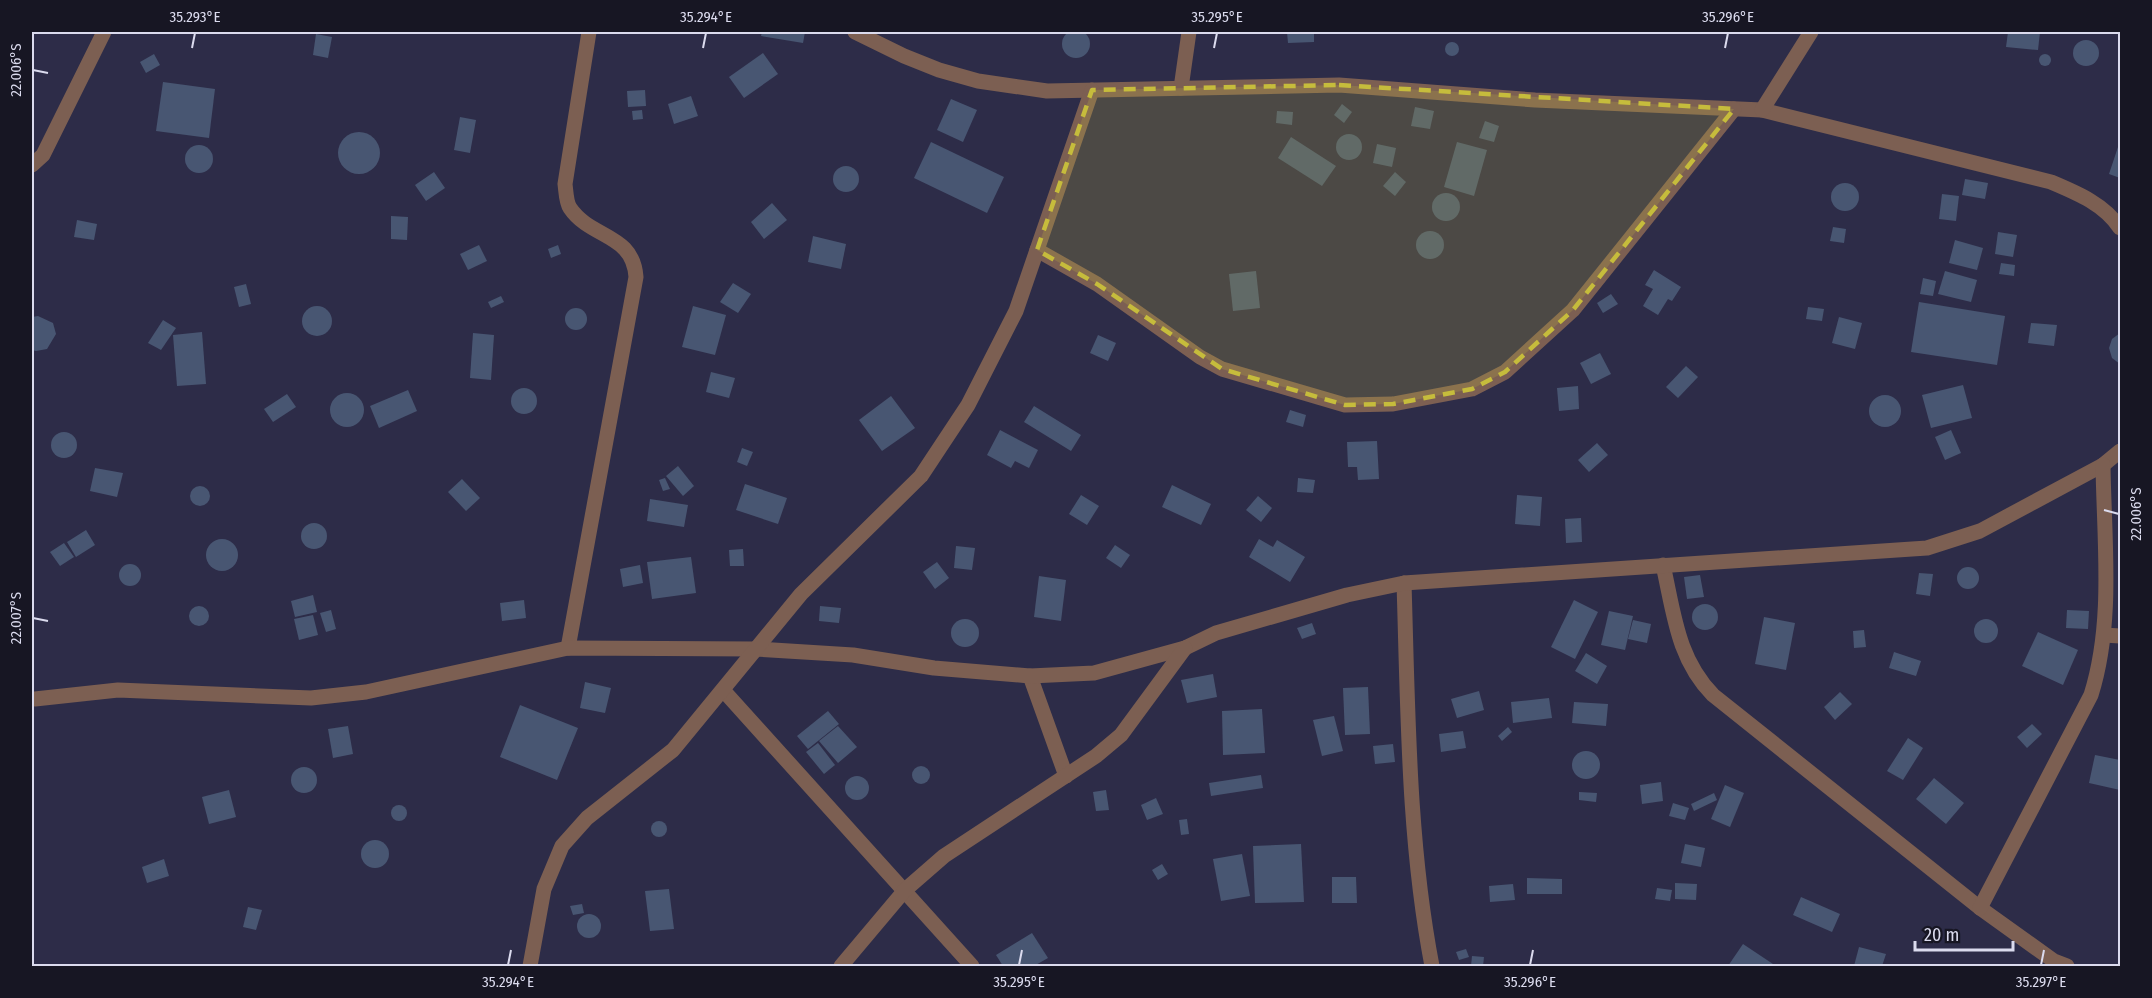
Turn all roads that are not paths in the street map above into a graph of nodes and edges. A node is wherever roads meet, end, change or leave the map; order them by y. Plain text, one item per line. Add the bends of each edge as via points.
1 (104, 32) edge
2 (589, 32) edge
3 (855, 32) edge
4 (1189, 32) edge
5 (1811, 32) edge
6 (1181, 88) junction
7 (1092, 90) junction
8 (1734, 109) junction
9 (1762, 110) junction
10 (32, 165) edge
11 (2121, 228) edge
12 (1037, 250) junction
13 (2121, 451) edge
14 (2103, 465) junction
15 (1663, 565) junction
16 (1404, 583) junction
17 (2104, 635) junction
18 (2121, 636) edge
19 (568, 648) junction
20 (1185, 648) junction
21 (756, 649) junction
22 (1030, 676) junction
23 (723, 690) junction
24 (35, 699) dead end
25 (1066, 776) junction
26 (905, 890) junction
27 (1980, 908) junction
28 (530, 966) edge
29 (841, 966) edge
30 (972, 966) edge
31 (1432, 966) edge
32 (2067, 966) edge

1 - 10 street via 43,155
2 - 19 street via 565,184 568,206 580,219 631,252 636,277
3 - 7 street via 904,56 978,81 1047,91
4 - 6 street
5 - 9 street
6 - 7 street
6 - 8 street via 1339,85 1535,100
7 - 12 street
8 - 9 street
8 - 12 street via 1573,310 1505,372 1472,389 1394,404 1345,405 1222,369 1097,284
9 - 11 street via 2051,182 2083,195
12 - 21 street via 1016,311 968,405 921,476 801,594
13 - 14 street
14 - 15 street via 1980,531 1927,548
14 - 17 street
15 - 16 street
15 - 27 street via 1684,654 1696,678
16 - 20 street via 1347,595 1216,633
16 - 31 street via 1410,764 1423,916
17 - 18 street
17 - 27 street via 2091,695
19 - 21 street
19 - 24 street via 366,692 322,696 118,690
20 - 22 street via 1094,673
20 - 25 street via 1121,735
21 - 22 street via 853,655 934,668
21 - 23 street
22 - 25 street
23 - 26 street
23 - 28 street via 673,750 587,818 562,846 544,889
25 - 26 street via 944,856
26 - 29 street
26 - 30 street
27 - 32 street via 2054,961

